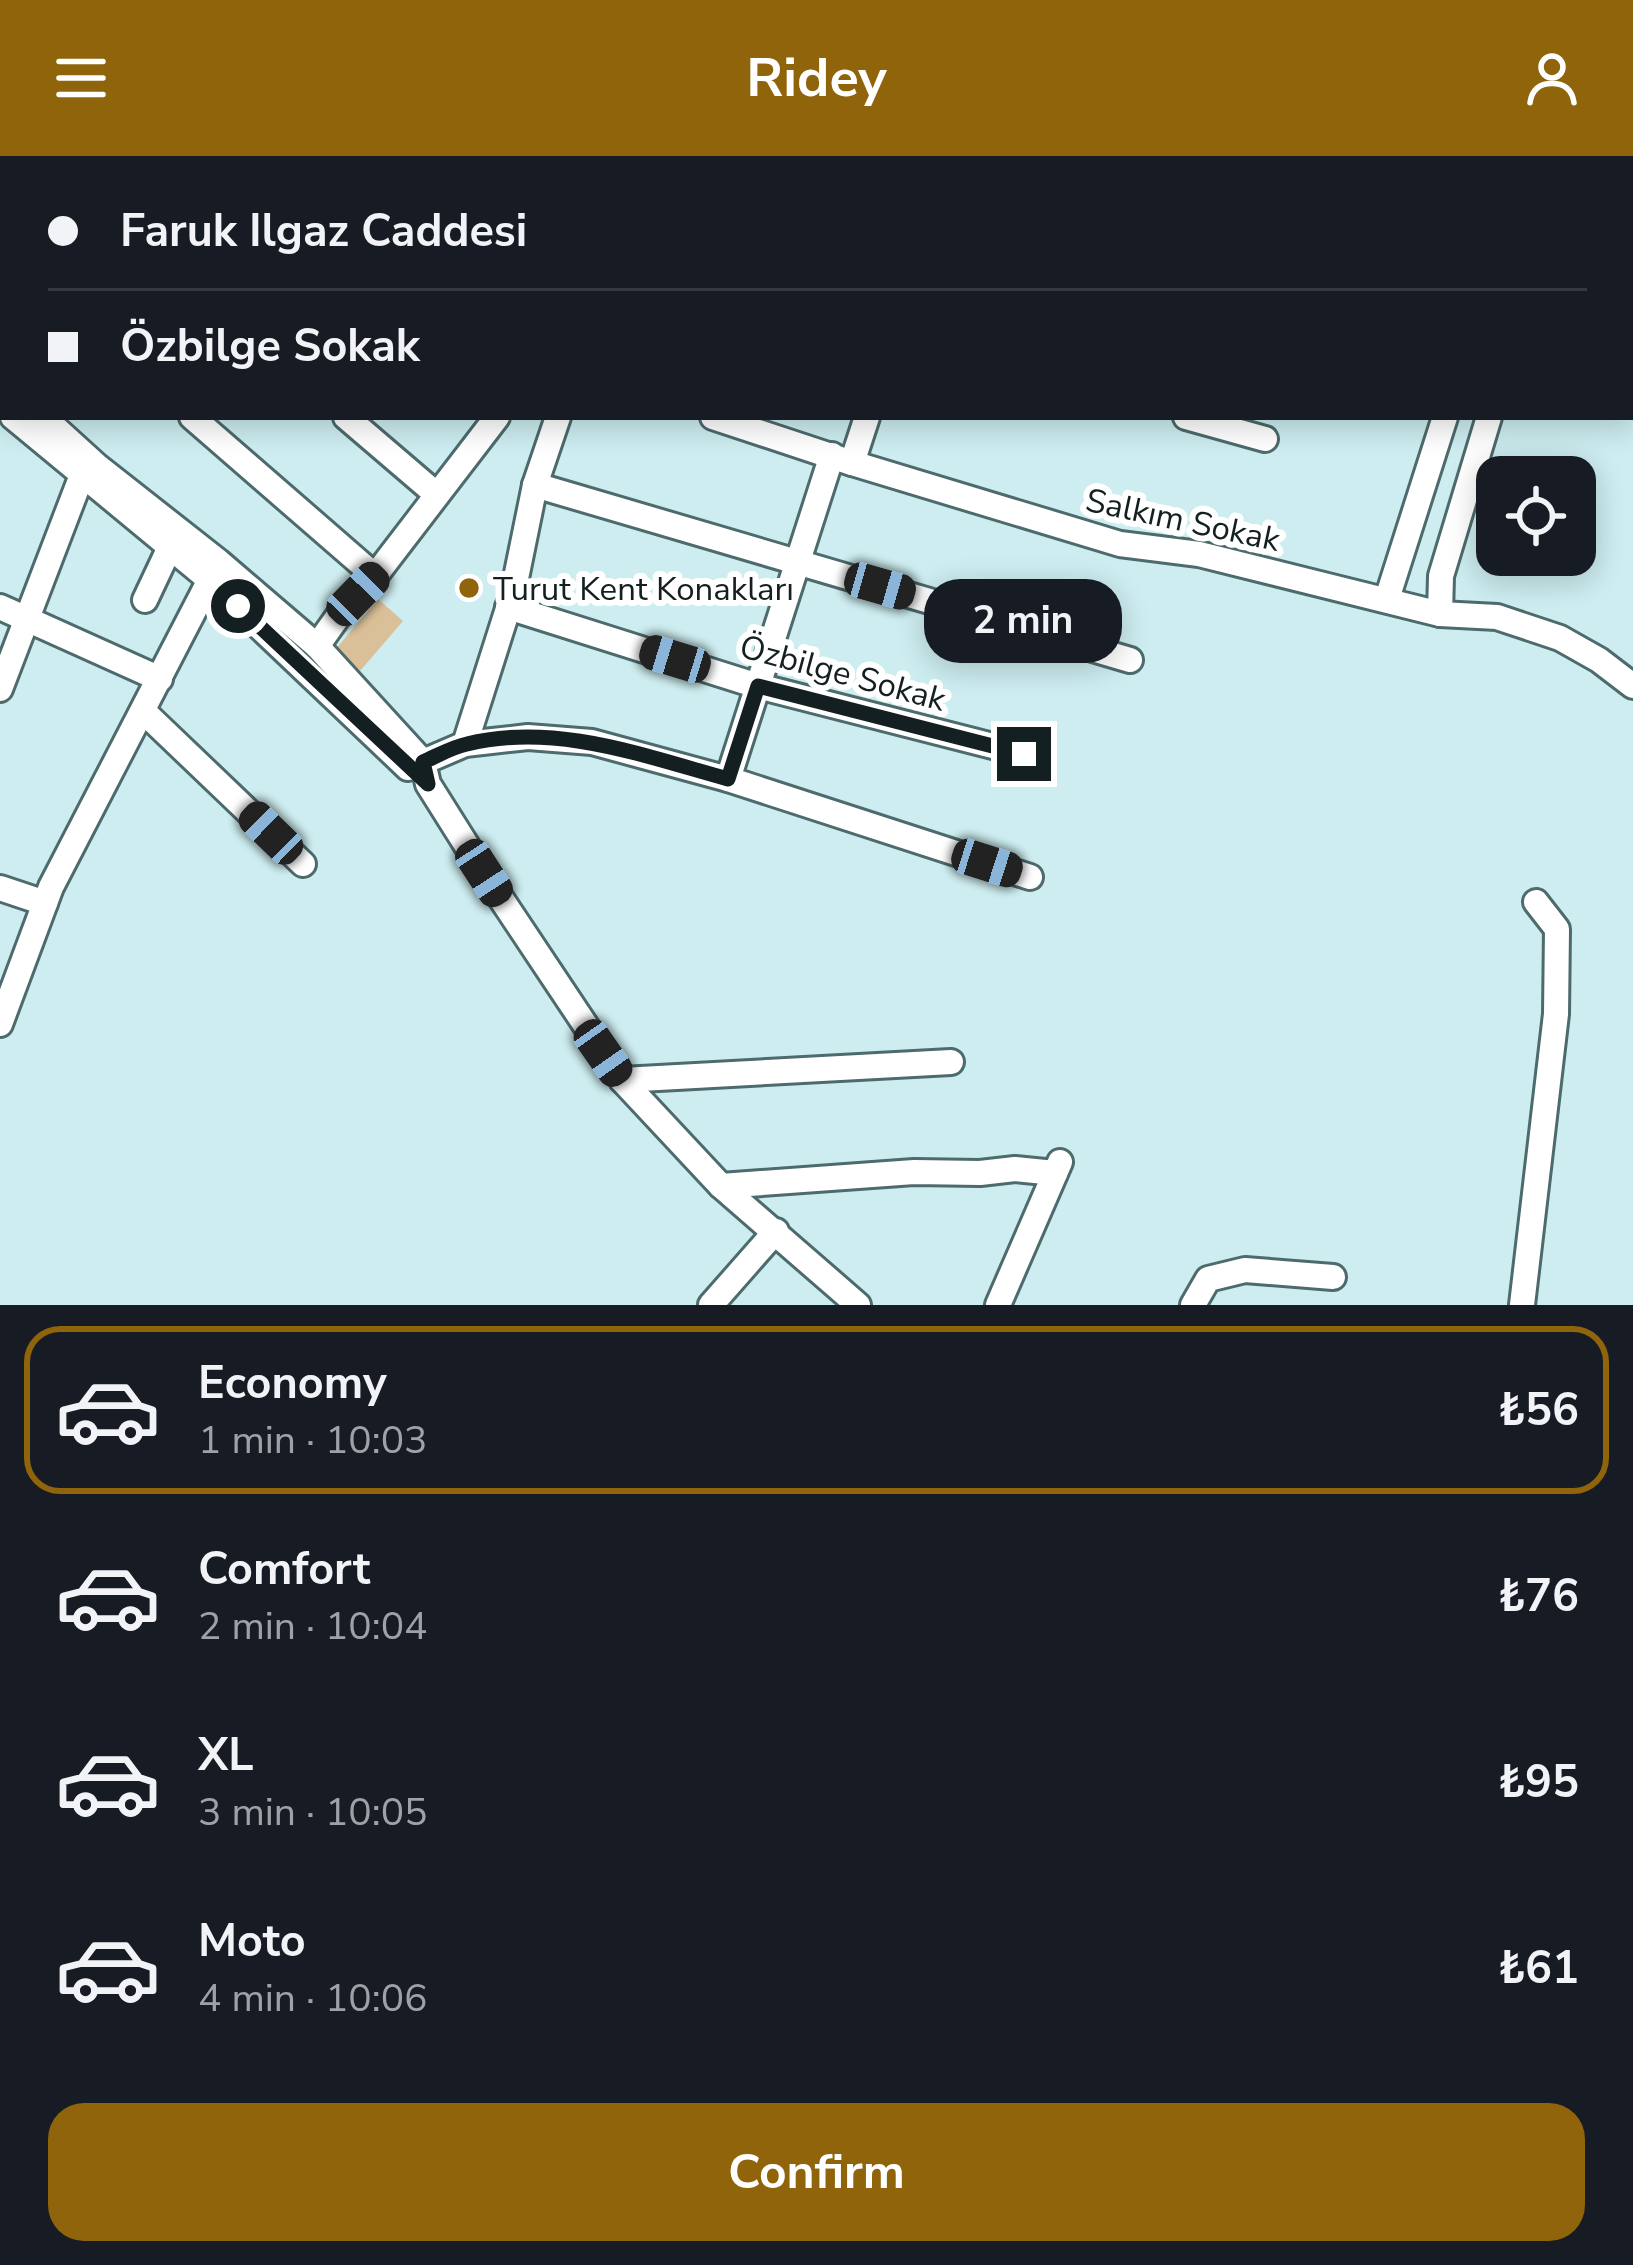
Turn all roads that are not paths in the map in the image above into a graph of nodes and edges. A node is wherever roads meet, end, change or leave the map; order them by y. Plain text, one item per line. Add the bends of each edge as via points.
1 (17, 420) edge
2 (46, 420) edge
3 (195, 420) edge
4 (350, 420) edge
5 (495, 420) edge
6 (557, 420) edge
7 (722, 420) edge
8 (865, 420) edge
9 (1197, 420) edge
10 (1443, 420) edge
11 (1489, 420) edge
12 (1265, 439) dead end
13 (842, 459) junction
14 (82, 475) junction
15 (535, 485) junction
16 (436, 494) junction
17 (170, 548) junction
18 (797, 562) junction
19 (214, 571) junction
20 (375, 576) junction
21 (1387, 599) junction
22 (145, 600) dead end
23 (0, 607) edge
24 (508, 608) junction
25 (1440, 614) junction
26 (28, 620) junction
27 (317, 646) junction
28 (1130, 660) dead end
29 (160, 680) junction
30 (758, 686) junction
31 (1633, 686) edge
32 (0, 689) edge
33 (143, 711) junction
34 (465, 744) junction
35 (1024, 754) dead end
36 (426, 773) junction
37 (728, 779) junction
38 (303, 864) dead end
39 (1030, 877) dead end
40 (0, 888) edge
41 (1536, 902) dead end
42 (45, 903) junction
43 (10, 966) edge
44 (0, 1024) edge
45 (951, 1062) dead end
46 (622, 1080) junction
47 (722, 1186) junction
48 (776, 1231) junction
49 (1333, 1277) dead end
50 (710, 1305) edge
51 (858, 1305) edge
52 (998, 1305) edge
53 (1193, 1305) edge
54 (1522, 1305) edge

1 - 14 street
2 - 19 street
3 - 20 street
4 - 16 street
5 - 16 street
6 - 15 street
7 - 13 street, Salkım Sokak
8 - 13 street
9 - 12 street
10 - 21 street
11 - 25 street via 1441,575
13 - 18 street
13 - 21 street, Salkım Sokak via 1120,544
14 - 17 street
14 - 26 street
15 - 18 street
15 - 24 street
16 - 20 street
17 - 19 street
17 - 22 street
18 - 28 street
18 - 30 street
19 - 27 street
19 - 29 street
19 - 36 street
20 - 27 street
21 - 25 street, Salkım Sokak
23 - 26 street
24 - 30 street, Özbilge Sokak
24 - 34 street
25 - 31 street, Salkım Sokak via 1497,617 1560,638
26 - 29 street
26 - 32 street
27 - 36 street
29 - 33 street
30 - 35 street, Özbilge Sokak
30 - 37 street
33 - 38 street
33 - 42 street
34 - 36 street
34 - 37 street via 528,736 592,742
36 - 46 street
37 - 39 street
40 - 42 street
41 - 54 street via 1556,929 1556,1014
42 - 43 street
43 - 44 street
45 - 46 street
46 - 47 street
47 - 48 street
47 - 52 street via 1058,1166
48 - 50 street
48 - 51 street
49 - 53 street via 1245,1270 1208,1280

